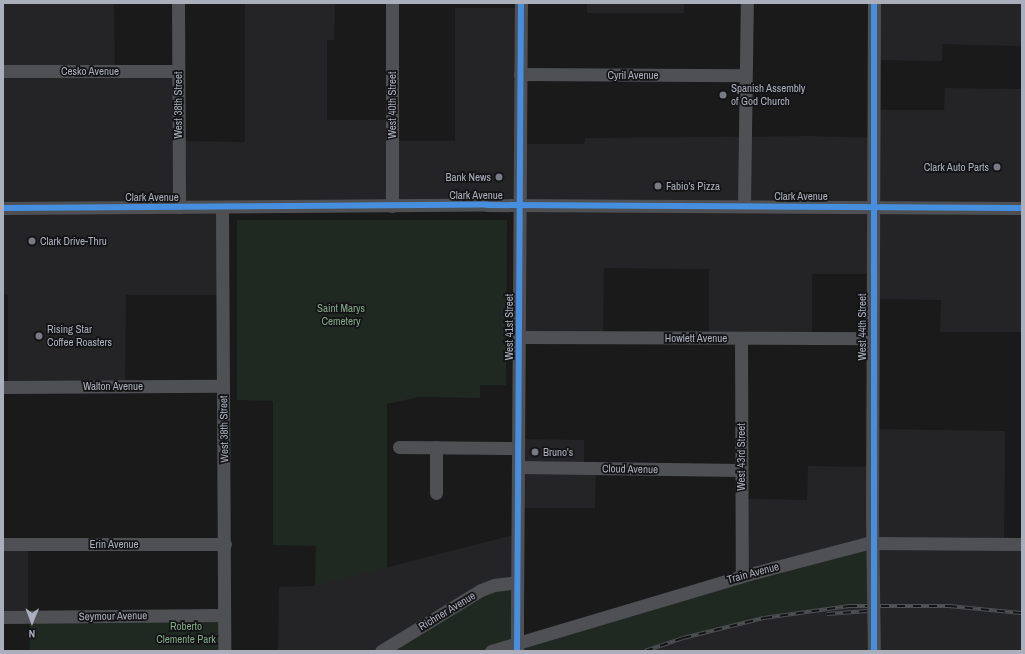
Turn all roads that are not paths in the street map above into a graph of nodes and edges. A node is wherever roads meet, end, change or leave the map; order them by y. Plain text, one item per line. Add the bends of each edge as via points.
1 (178, 3) edge
2 (392, 3) edge
3 (521, 3) edge
4 (747, 3) edge
5 (874, 3) edge
6 (3, 71) edge
7 (178, 71) junction
8 (520, 74) junction
9 (745, 75) junction
10 (519, 205) junction
11 (392, 206) junction
12 (744, 206) junction
13 (873, 206) junction
14 (179, 207) junction
15 (222, 207) junction
16 (3, 208) edge
17 (1022, 208) edge
18 (519, 337) junction
19 (741, 338) junction
20 (872, 338) junction
21 (223, 386) junction
22 (3, 387) edge
23 (399, 447) dead end
24 (436, 447) junction
25 (518, 448) junction
26 (518, 467) junction
27 (741, 470) junction
28 (436, 493) dead end
29 (3, 544) edge
30 (225, 544) junction
31 (1022, 544) edge
32 (742, 576) junction
33 (517, 582) junction
34 (223, 615) junction
35 (3, 617) edge
36 (224, 651) edge
37 (381, 651) edge
38 (491, 651) edge
39 (517, 651) edge
40 (874, 651) edge

1 - 7 street, West 38th Street
2 - 11 street, West 40th Street
3 - 8 street, West 41st Street
4 - 9 street
5 - 13 street, West 44th Street
6 - 7 street, Cesko Avenue
7 - 14 street, West 38th Street
8 - 9 street, Cyril Avenue
8 - 10 street, West 41st Street
9 - 12 street
10 - 11 street, Clark Avenue
10 - 12 street, Clark Avenue
10 - 18 street, West 41st Street
11 - 15 street, Clark Avenue
12 - 13 street, Clark Avenue
13 - 17 street, Clark Avenue
13 - 20 street, West 44th Street
14 - 15 street, Clark Avenue
14 - 16 street, Clark Avenue
15 - 21 street, West 38th Street
18 - 19 street, Howlett Avenue
18 - 25 street, West 41st Street
19 - 20 street, Howlett Avenue
19 - 27 street, West 43rd Street
20 - 40 street, West 44th Street, bridge
21 - 22 street, Walton Avenue
21 - 30 street, West 38th Street
23 - 24 street
24 - 25 street
24 - 28 street
25 - 26 street, West 41st Street
26 - 27 street, Cloud Avenue
26 - 33 street, West 41st Street
27 - 32 street, West 43rd Street
29 - 30 street, Erin Avenue
30 - 34 street, West 38th Street
31 - 32 street, Train Avenue via 868,543
32 - 38 street, Train Avenue
33 - 37 street, Richner Avenue via 494,585 481,590
33 - 39 street, West 41st Street, bridge
34 - 35 street, Seymour Avenue
34 - 36 street, West 38th Street

